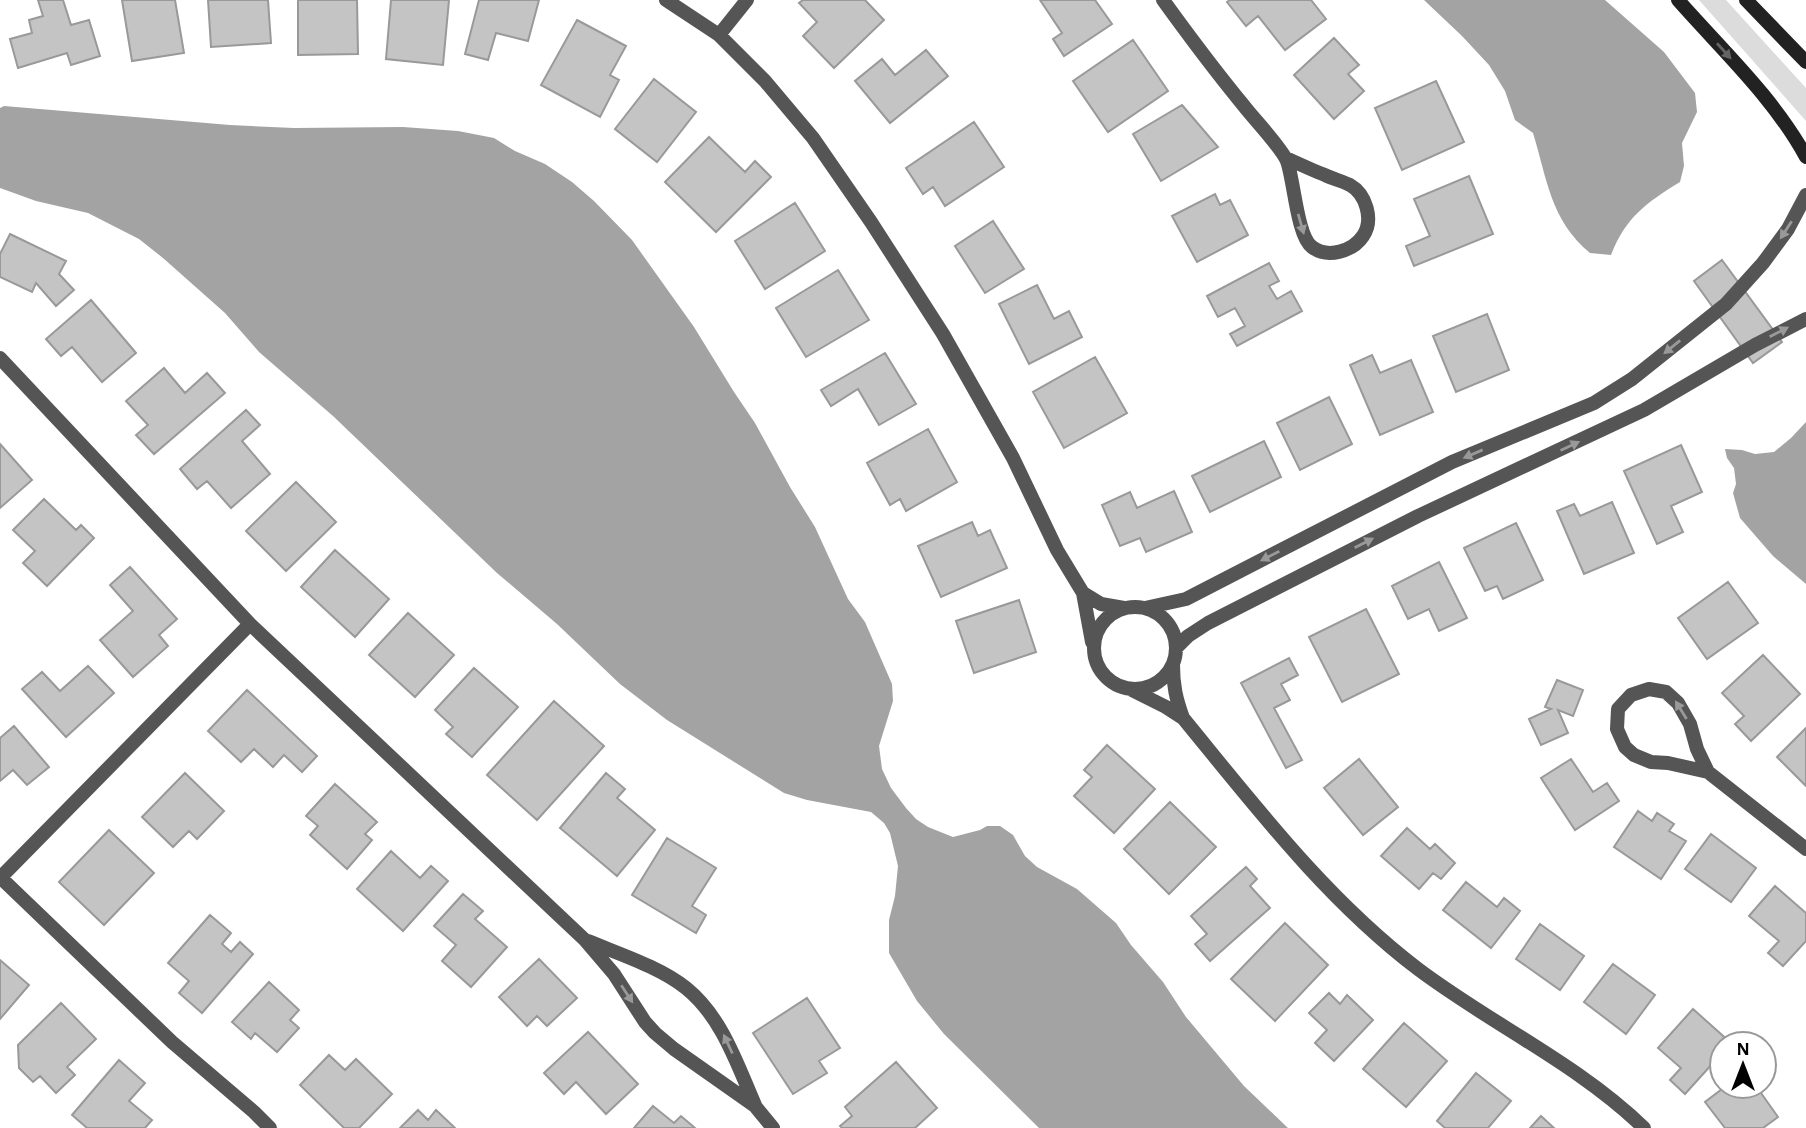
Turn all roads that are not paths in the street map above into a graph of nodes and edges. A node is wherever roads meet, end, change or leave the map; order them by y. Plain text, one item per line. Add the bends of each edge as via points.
1 (666, 0) edge
2 (747, 0) edge
3 (1163, 0) edge
4 (1678, 0) edge
5 (1746, 0) edge
6 (719, 34) junction
7 (1806, 62) edge
8 (1806, 157) edge
9 (1286, 158) junction
10 (1806, 195) edge
11 (1806, 319) edge
12 (0, 358) edge
13 (1083, 593) junction
14 (1124, 608) junction
15 (1145, 608) junction
16 (250, 624) junction
17 (1177, 647) junction
18 (1093, 650) junction
19 (1174, 664) junction
20 (1127, 688) junction
21 (1183, 718) junction
22 (1708, 772) junction
23 (1806, 849) edge
24 (0, 877) edge
25 (585, 940) junction
26 (755, 1106) junction
27 (270, 1128) edge
28 (773, 1128) edge
29 (1644, 1128) edge

1 - 6 street
2 - 6 street
3 - 9 street
4 -> 8 street via 1765,97
5 - 7 street
6 - 13 street via 813,138 871,222 943,334
9 -> 9 street via 1311,247 1327,253 1344,251 1359,242 1367,231 1363,197 1352,186
10 -> 15 street via 1788,229 1726,304 1632,379 1594,402 1452,462 1186,599
17 -> 11 street via 1208,624 1418,516 1644,410
12 - 16 street
13 - 14 street via 1101,604
13 - 18 street
14 - 15 street
14 - 18 street via 1101,624
15 - 17 street via 1168,622
16 - 24 street
16 - 25 street
17 - 19 street
18 - 20 street via 1104,675
19 - 20 street via 1155,685
19 - 21 street via 1173,684
20 - 21 street
21 - 29 street via 1310,870 1381,939 1455,995 1588,1083
22 -> 22 street via 1690,724 1666,692 1649,689 1631,695 1619,709 1617,729 1634,755
22 - 23 street
24 - 27 street
25 -> 26 street via 655,1033
26 -> 25 street via 720,1027 686,988
26 - 28 street

